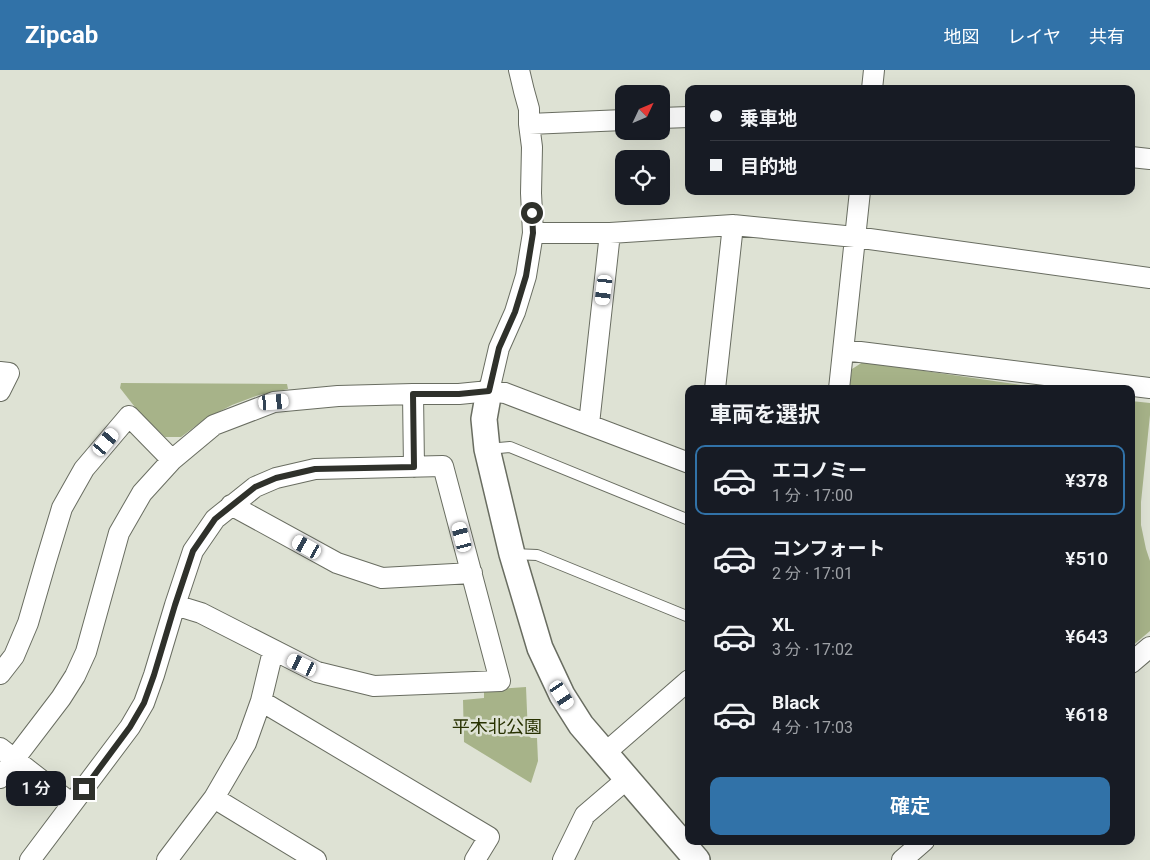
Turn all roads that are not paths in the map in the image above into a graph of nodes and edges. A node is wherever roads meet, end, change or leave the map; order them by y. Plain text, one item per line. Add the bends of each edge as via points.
1 (519, 70) edge
2 (874, 70) edge
3 (872, 85) edge
4 (685, 117) edge
5 (670, 118) edge
6 (615, 120) edge
7 (529, 124) junction
8 (1135, 157) edge
9 (1150, 159) edge
10 (860, 195) edge
11 (733, 225) junction
12 (533, 233) junction
13 (610, 233) junction
14 (856, 237) junction
15 (1150, 278) edge
16 (844, 350) junction
17 (0, 372) edge
18 (715, 385) edge
19 (840, 385) edge
20 (1126, 385) edge
21 (1135, 386) edge
22 (1150, 388) edge
23 (0, 391) edge
24 (489, 391) junction
25 (413, 394) junction
26 (589, 424) junction
27 (487, 449) junction
28 (172, 460) junction
29 (685, 461) edge
30 (414, 467) junction
31 (231, 505) junction
32 (685, 518) edge
33 (512, 554) junction
34 (472, 573) junction
35 (175, 605) junction
36 (685, 615) edge
37 (1150, 647) edge
38 (273, 651) junction
39 (1135, 660) edge
40 (0, 674) edge
41 (685, 683) edge
42 (261, 701) junction
43 (605, 752) junction
44 (7, 754) edge
45 (0, 778) edge
46 (627, 779) junction
47 (214, 798) junction
48 (72, 804) junction
49 (919, 845) edge
50 (30, 860) edge
51 (167, 860) edge
52 (316, 860) edge
53 (475, 860) edge
54 (563, 860) edge
55 (697, 860) edge
56 (902, 860) edge

1 - 7 street via 529,109
2 - 3 street
4 - 5 street
6 - 7 street
7 - 12 street
8 - 9 street
10 - 14 street
11 - 13 street
11 - 14 street
11 - 18 street
12 - 13 street
12 - 24 street via 526,276 499,348
13 - 26 street
14 - 15 street
14 - 16 street
16 - 19 street
16 - 20 street
17 - 23 street via 9,373
21 - 22 street
24 - 25 street
24 - 26 street via 505,393
24 - 27 street via 484,419
25 - 28 street via 274,402 214,425
25 - 30 street
26 - 29 street
27 - 32 lane via 510,447
27 - 33 street
28 - 40 street via 129,416 84,469 62,508 28,623 14,656
28 - 44 street via 142,493 119,533 86,652 75,676 62,698
30 - 31 street via 315,469 276,478 255,487
30 - 34 street via 443,466
31 - 34 street via 337,563 382,578
31 - 35 street via 215,519 193,551
33 - 36 lane via 537,555
33 - 43 street via 540,648 562,695
34 - 38 street via 500,680 374,686 317,672
35 - 38 street via 201,613
35 - 48 street via 144,703 130,727
37 - 39 street
38 - 42 street
41 - 43 street
42 - 47 street via 246,743
42 - 53 street via 489,837
43 - 46 street
44 - 45 street
44 - 48 street
46 - 54 street via 585,815
46 - 55 street
47 - 51 street
47 - 52 street
48 - 50 street
49 - 56 street

